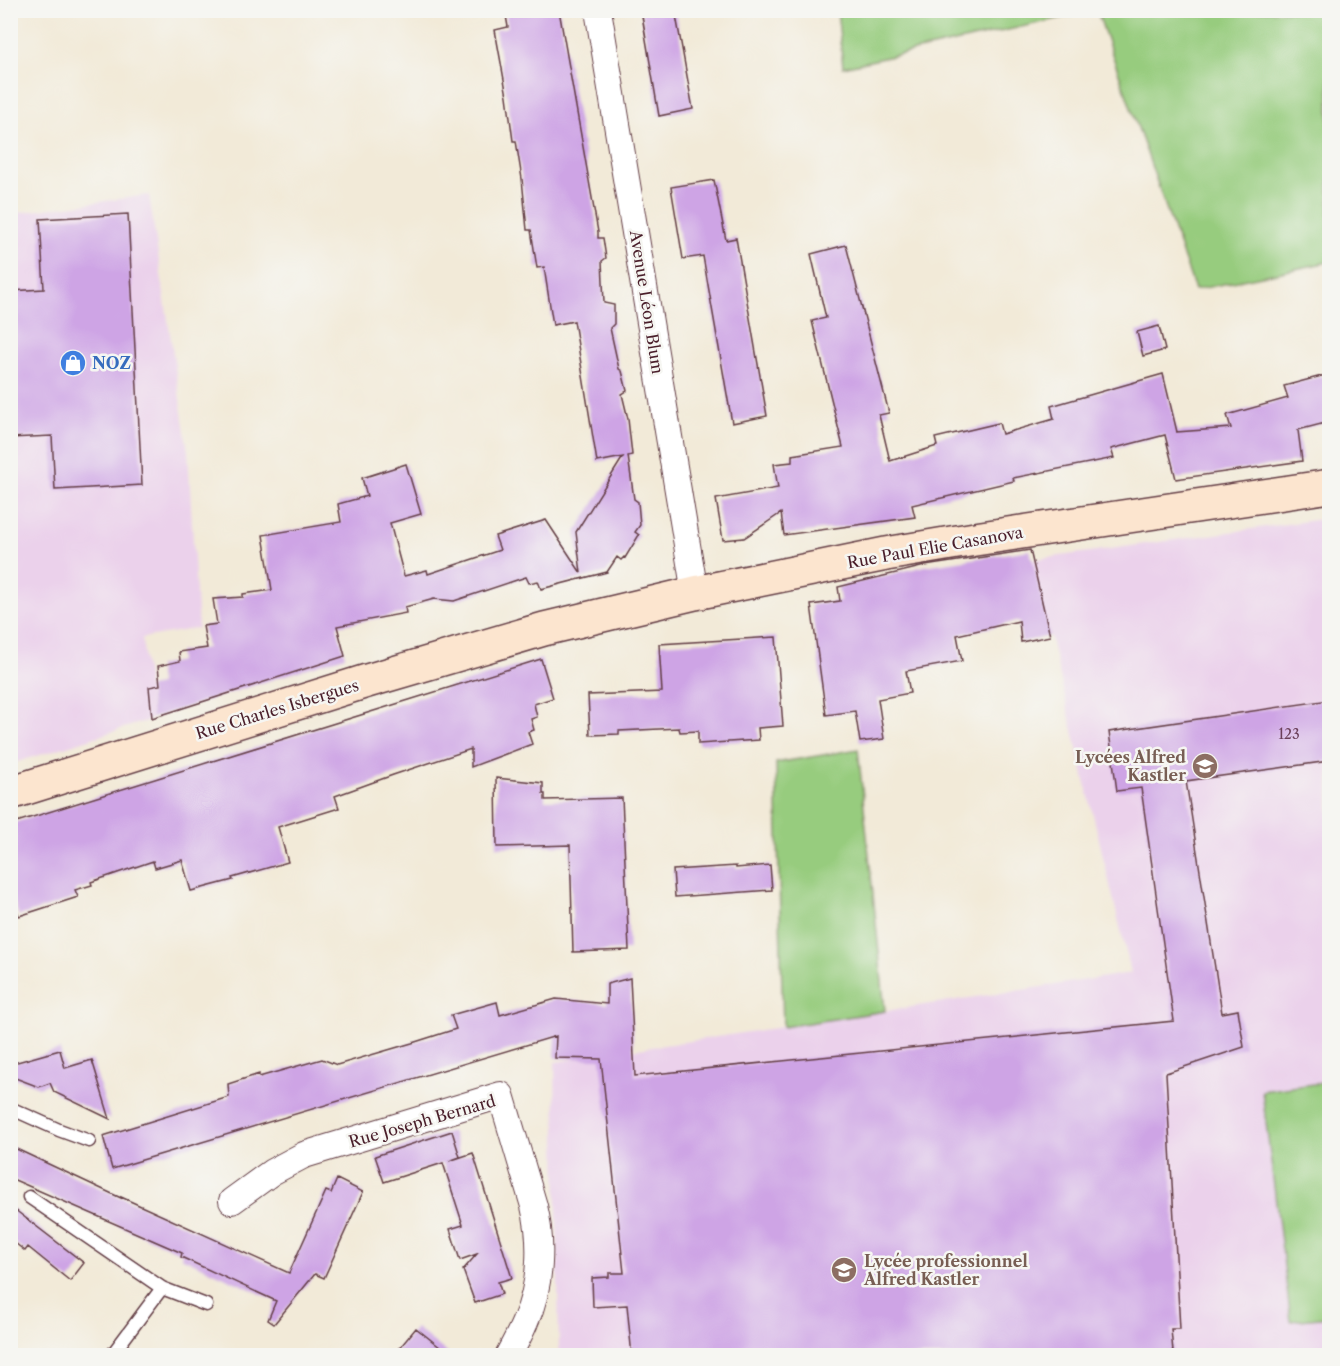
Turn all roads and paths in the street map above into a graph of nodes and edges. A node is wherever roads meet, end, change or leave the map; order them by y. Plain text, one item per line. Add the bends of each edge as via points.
1 (598, 10) edge
2 (1329, 486) edge
3 (695, 593) junction
4 (544, 629) joint
5 (10, 793) edge
6 (10, 1108) edge
7 (89, 1141) dead end
8 (29, 1197) dead end
9 (232, 1201) dead end
10 (162, 1288) junction
11 (206, 1305) dead end
12 (111, 1356) edge
13 (508, 1356) edge

1 - 3 street, Avenue Léon Blum
2 - 3 main road, Rue Paul Elie Casanova via 886,554
3 - 4 main road, Rue Paul Elie Casanova
4 - 5 main road, Rue Charles Isbergues
6 - 7 lane
8 - 10 lane
9 - 13 street, Rue Joseph Bernard via 304,1155 501,1095 534,1206 539,1237 538,1273 531,1306
10 - 11 lane
10 - 12 lane

